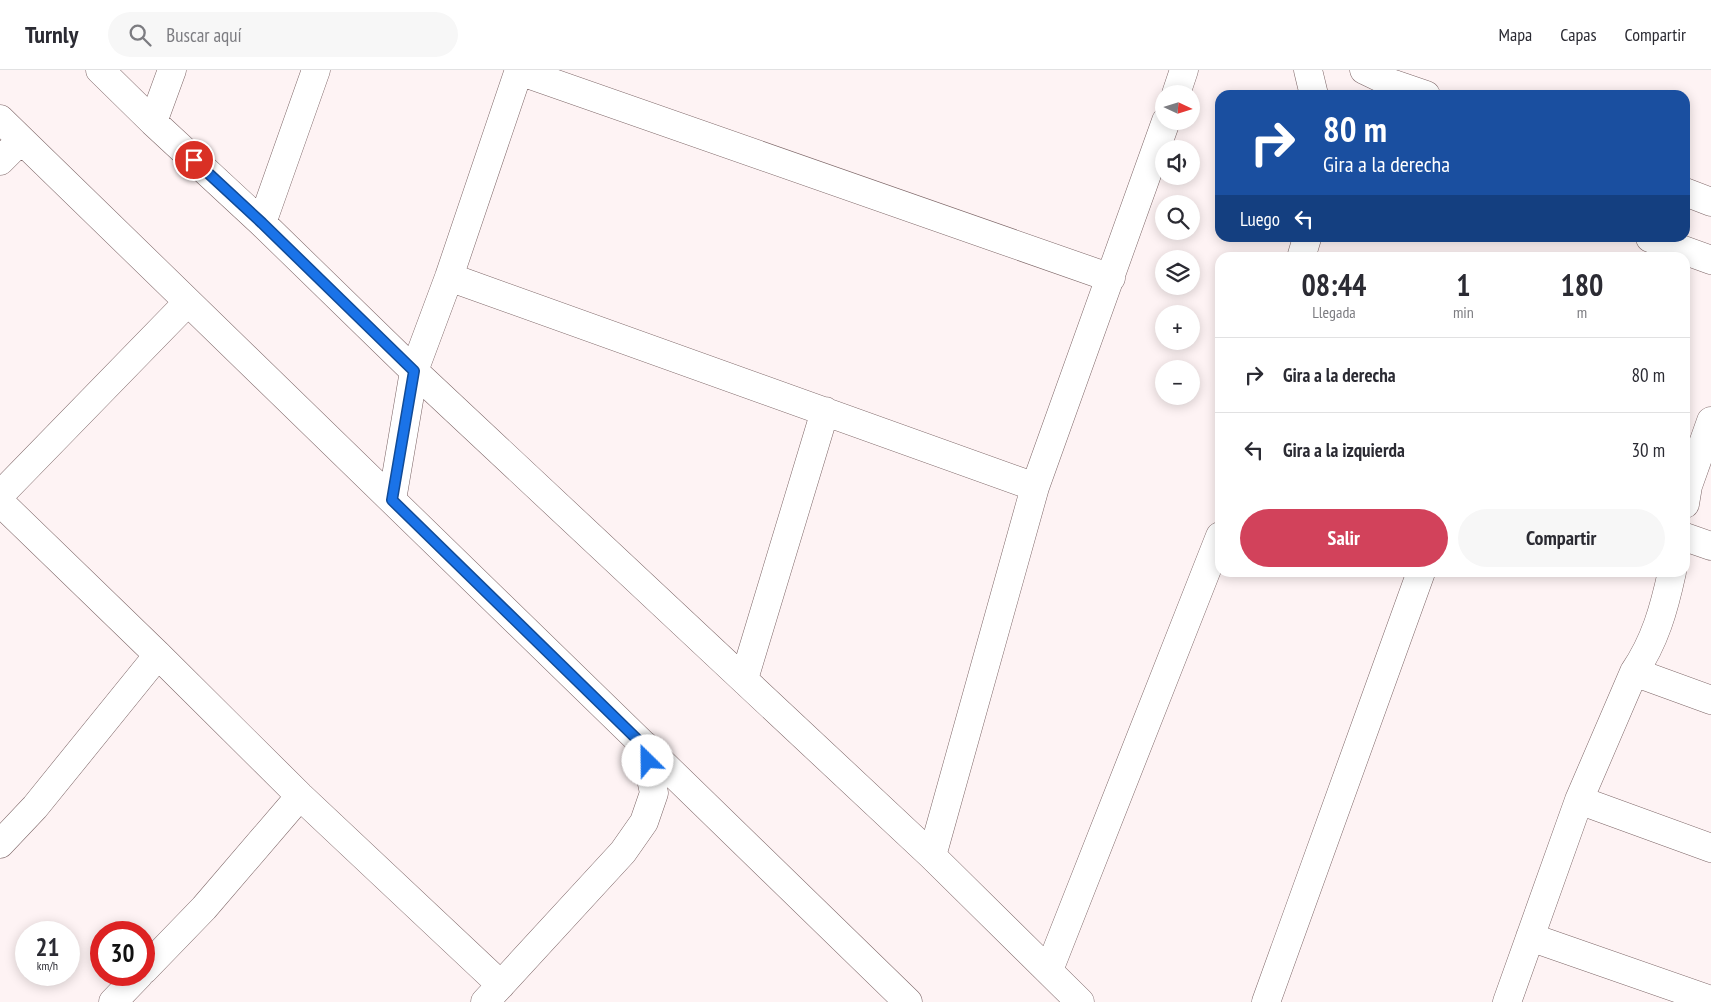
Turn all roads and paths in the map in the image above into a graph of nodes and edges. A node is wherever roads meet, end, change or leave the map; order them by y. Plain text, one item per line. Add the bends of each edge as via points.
1 (100, 70) edge
2 (172, 70) edge
3 (316, 70) edge
4 (519, 70) edge
5 (1184, 70) edge
6 (1308, 70) edge
7 (1364, 70) edge
8 (1179, 85) edge
9 (1313, 90) edge
10 (1412, 90) edge
11 (0, 119) edge
12 (153, 122) junction
13 (1163, 130) edge
14 (21, 140) junction
15 (0, 161) edge
16 (1690, 194) edge
17 (1711, 202) edge
18 (262, 223) junction
19 (1661, 242) edge
20 (1689, 252) edge
21 (1690, 252) edge
22 (1711, 260) edge
23 (449, 277) junction
24 (1110, 278) junction
25 (188, 302) junction
26 (414, 371) junction
27 (825, 411) junction
28 (1711, 421) edge
29 (1690, 480) edge
30 (1035, 487) junction
31 (0, 495) edge
32 (392, 500) junction
33 (0, 502) edge
34 (1690, 539) edge
35 (1711, 546) edge
36 (1215, 549) edge
37 (1419, 577) edge
38 (1671, 577) edge
39 (158, 655) junction
40 (1634, 672) junction
41 (744, 679) junction
42 (1711, 700) edge
43 (644, 746) junction
44 (300, 796) junction
45 (1579, 800) junction
46 (0, 844) edge
47 (1711, 848) edge
48 (932, 856) junction
49 (1530, 937) junction
50 (155, 959) edge
51 (1049, 970) junction
52 (128, 986) edge
53 (493, 994) edge
54 (1711, 1000) edge
55 (113, 1002) edge
56 (908, 1002) edge
57 (1080, 1002) edge
58 (1266, 1002) edge
59 (1507, 1002) edge

1 - 12 street
2 - 12 street
3 - 18 street
4 - 23 street
4 - 24 street
5 - 8 street
6 - 9 street
7 - 10 street
11 - 14 street
12 - 18 street
13 - 24 street
14 - 15 street
14 - 25 street
16 - 17 street
18 - 26 street
19 - 20 street
21 - 22 street
23 - 26 street
23 - 27 street
24 - 30 street
25 - 31 street
25 - 32 street
26 - 32 street
26 - 41 street
27 - 30 street
27 - 41 street
28 - 29 street
30 - 48 street
32 - 43 street
33 - 39 street
34 - 35 street
36 - 51 street
37 - 58 street
38 - 40 street via 1660,622 1646,655
39 - 44 street
39 - 46 street via 35,807
40 - 42 street
40 - 45 street
41 - 48 street
43 - 53 street via 654,793 644,822 623,852
43 - 56 street
44 - 50 street via 204,908
44 - 53 street
45 - 47 street
45 - 49 street
48 - 51 street
49 - 54 street
49 - 59 street
51 - 57 street
52 - 55 street

